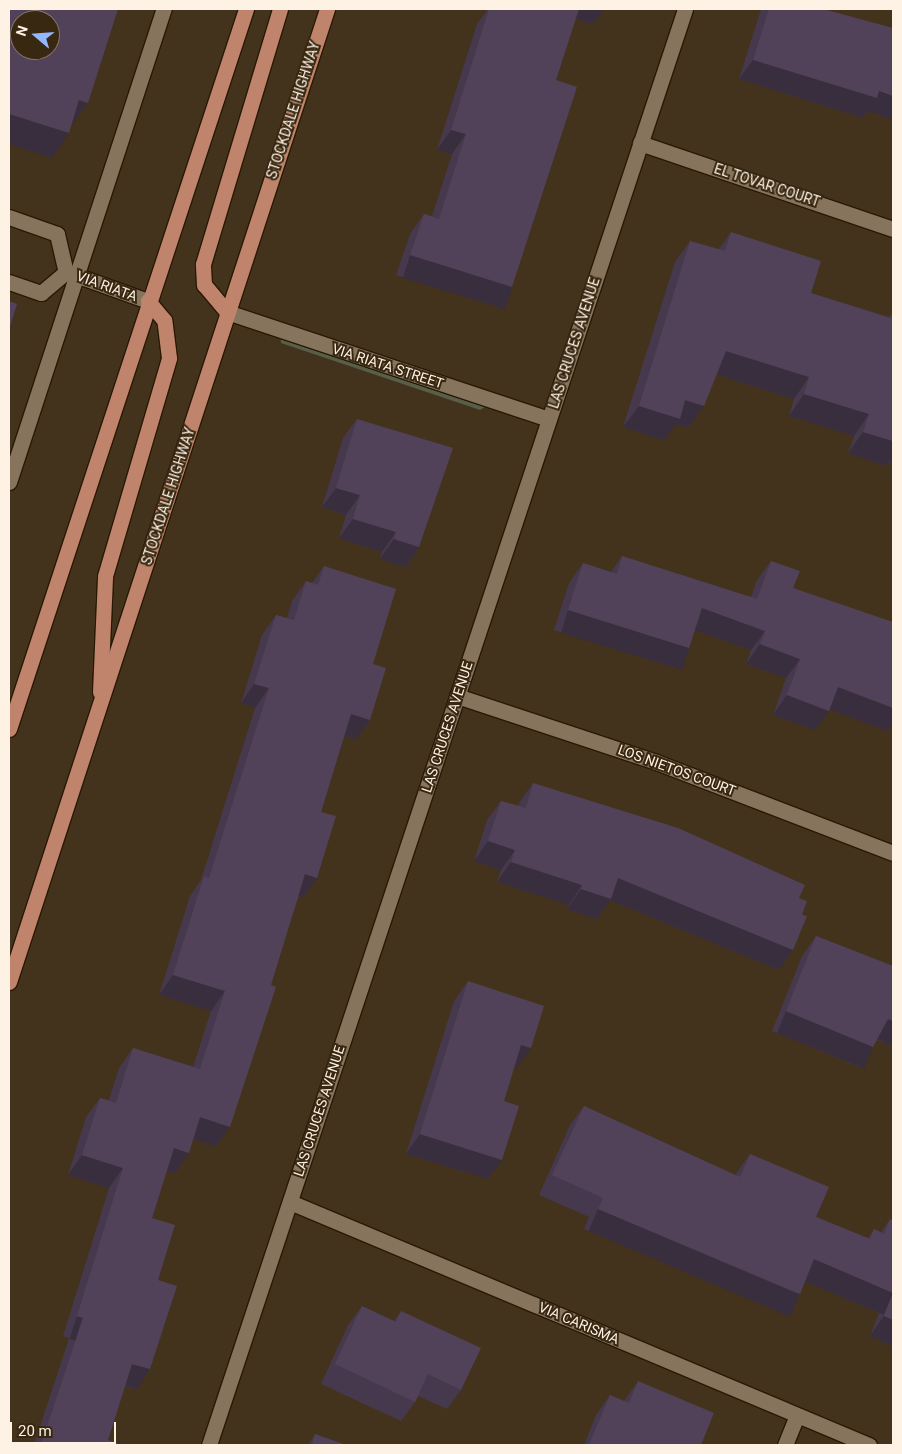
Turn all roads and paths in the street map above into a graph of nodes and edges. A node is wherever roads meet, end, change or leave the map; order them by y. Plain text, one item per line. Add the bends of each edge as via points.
1 (164, 9) edge
2 (246, 9) edge
3 (280, 9) edge
4 (327, 9) edge
5 (685, 9) edge
6 (640, 143) junction
7 (9, 217) edge
8 (893, 229) edge
9 (71, 274) junction
10 (9, 282) edge
11 (148, 301) junction
12 (227, 312) junction
13 (549, 419) junction
14 (9, 482) edge
15 (457, 696) junction
16 (99, 708) junction
17 (9, 729) edge
18 (893, 853) edge
19 (9, 982) edge
20 (290, 1202) junction
21 (797, 1415) junction
22 (209, 1445) edge
23 (785, 1445) edge
24 (869, 1445) edge

1 - 9 street
2 - 11 main road
3 - 12 main road via 203,264 204,285
4 - 12 main road, STOCKDALE HIGHWAY
5 - 6 street, LAS CRUCES AVENUE
6 - 8 street, EL TOVAR COURT
6 - 13 street, LAS CRUCES AVENUE
7 - 9 street, VIA RIATA via 57,234
9 - 10 street, VIA RIATA via 41,293
9 - 11 street, VIA RIATA
9 - 14 street
11 - 16 main road via 164,320 169,358 105,576
11 - 17 main road
12 - 13 street, VIA RIATA STREET
12 - 16 main road, STOCKDALE HIGHWAY
13 - 15 street, LAS CRUCES AVENUE
15 - 18 street, LOS NIETOS COURT via 656,762
15 - 20 street, LAS CRUCES AVENUE
16 - 19 main road, STOCKDALE HIGHWAY
20 - 21 street, VIA CARISMA
20 - 22 street, LAS CRUCES AVENUE
21 - 23 street
21 - 24 street, VIA CARISMA

